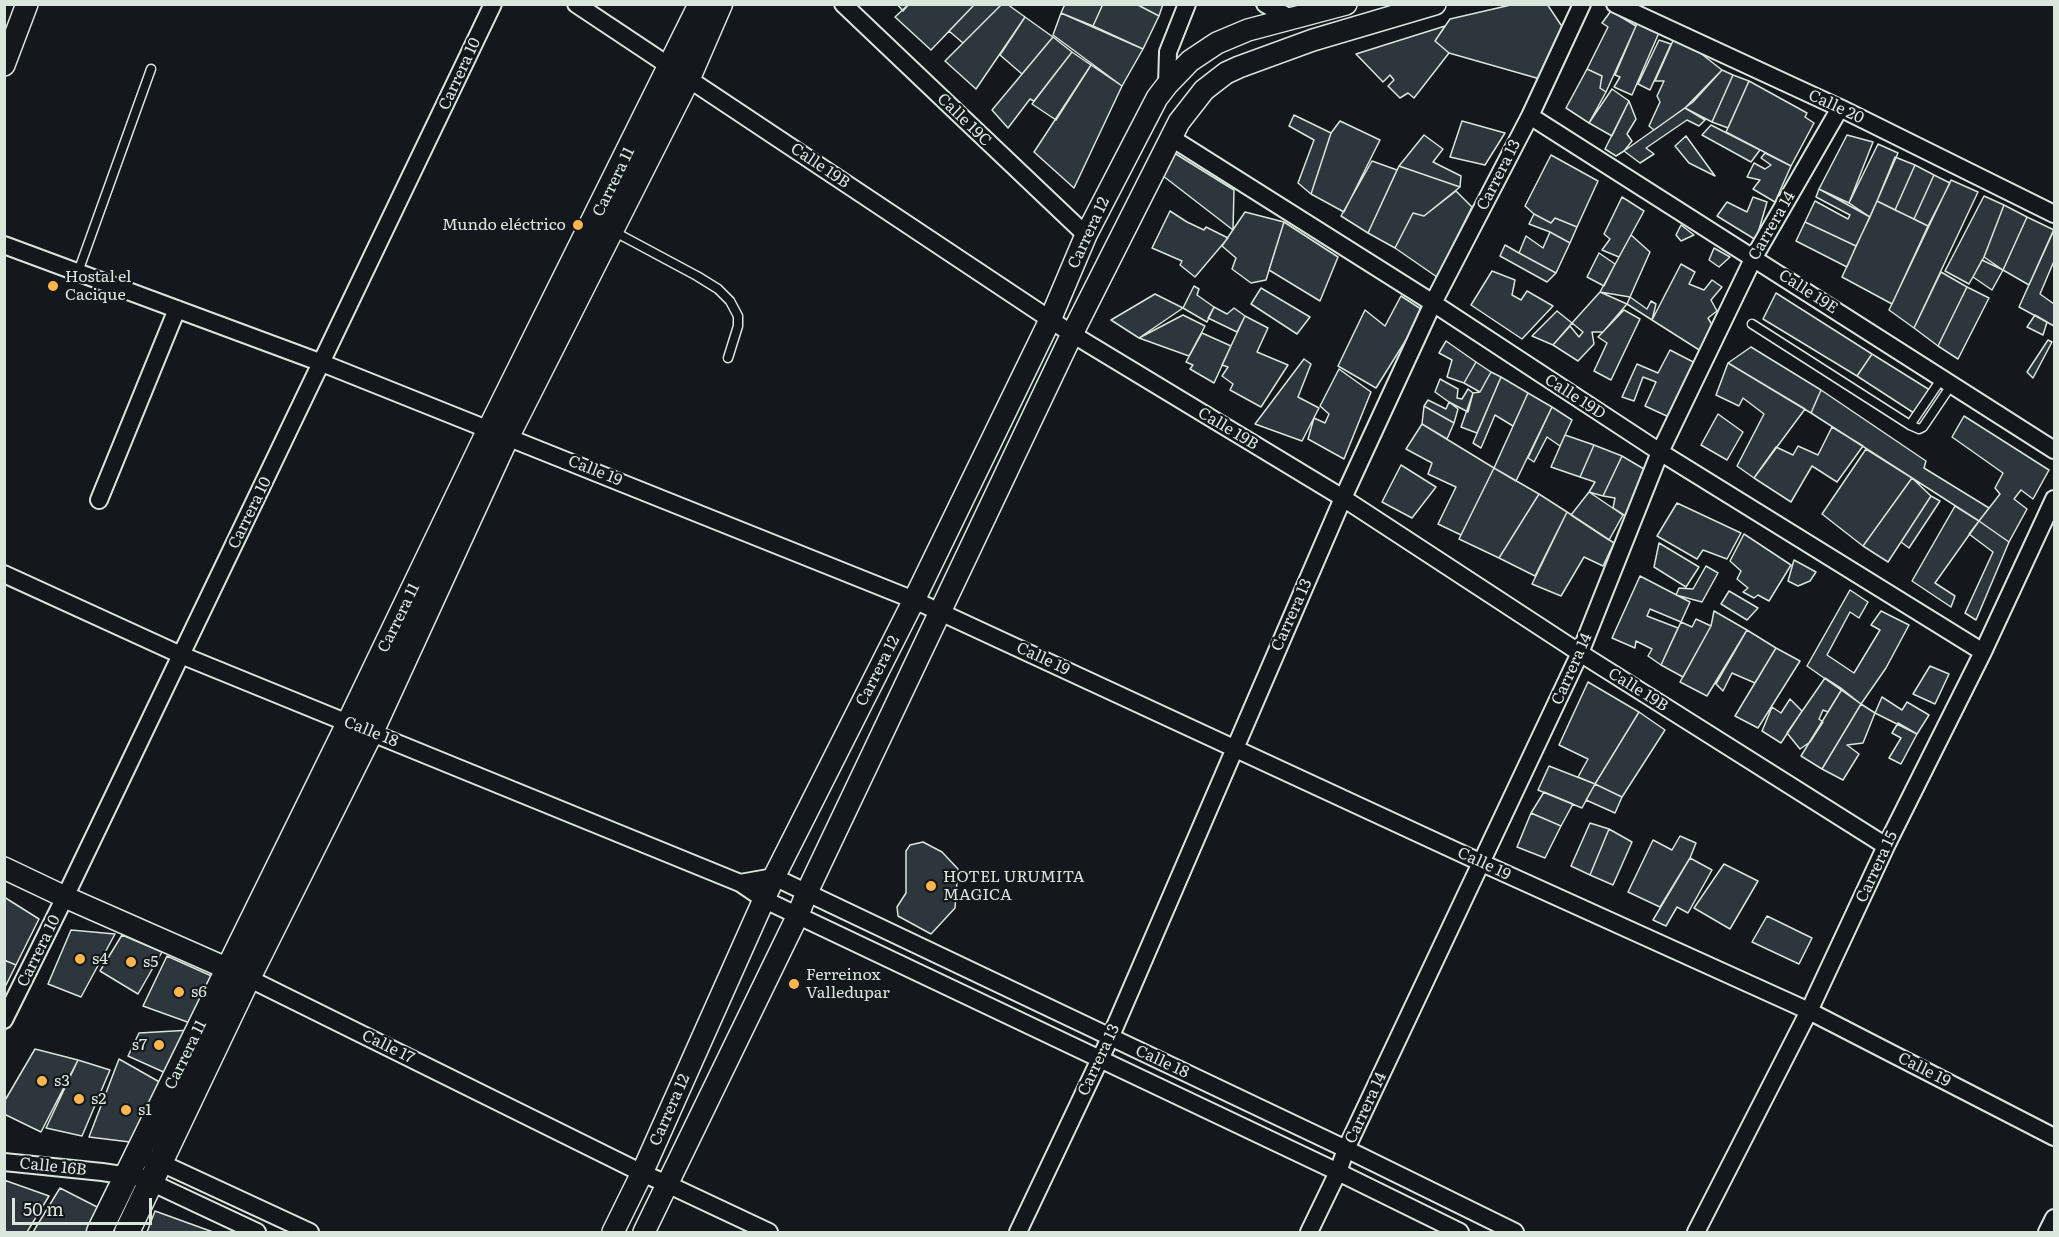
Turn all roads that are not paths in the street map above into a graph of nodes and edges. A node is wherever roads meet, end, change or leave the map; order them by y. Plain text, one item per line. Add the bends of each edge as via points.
1 (27, 4) edge
2 (493, 4) edge
3 (576, 4) edge
4 (701, 4) edge
5 (720, 4) edge
6 (843, 4) edge
7 (1187, 4) edge
8 (1265, 4) edge
9 (1346, 4) edge
10 (1435, 4) edge
11 (1582, 4) edge
12 (1615, 4) edge
13 (1292, 19) junction
14 (4, 65) edge
15 (151, 69) dead end
16 (679, 73) junction
17 (1167, 85) junction
18 (1840, 108) junction
19 (1530, 116) junction
20 (1170, 137) junction
21 (2055, 214) edge
22 (603, 226) junction
23 (1086, 236) junction
24 (4, 244) edge
25 (1754, 257) junction
26 (78, 272) junction
27 (1433, 303) junction
28 (177, 309) junction
29 (1050, 320) junction
30 (1752, 324) dead end
31 (1072, 334) junction
32 (728, 358) dead end
33 (322, 363) junction
34 (1947, 381) junction
35 (499, 432) junction
36 (2055, 450) edge
37 (1660, 452) junction
38 (1343, 498) junction
39 (2055, 499) edge
40 (99, 500) dead end
41 (6, 578) edge
42 (914, 600) junction
43 (940, 611) junction
44 (1983, 652) junction
45 (1580, 653) junction
46 (181, 655) junction
47 (349, 723) junction
48 (371, 732) junction
49 (1234, 747) junction
50 (1886, 846) junction
51 (1482, 863) junction
52 (4, 868) edge
53 (774, 877) junction
54 (740, 883) junction
55 (807, 892) junction
56 (65, 897) junction
57 (765, 900) junction
58 (798, 915) junction
59 (238, 973) junction
60 (1809, 1011) junction
61 (4, 1020) edge
62 (1110, 1038) junction
63 (1100, 1058) junction
64 (2055, 1137) edge
65 (1346, 1149) junction
66 (4, 1162) edge
67 (131, 1166) junction
68 (156, 1172) junction
69 (1338, 1172) junction
70 (642, 1173) junction
71 (667, 1184) junction
72 (2055, 1218) edge
73 (99, 1233) edge
74 (127, 1233) edge
75 (257, 1233) edge
76 (310, 1233) edge
77 (613, 1233) edge
78 (644, 1233) edge
79 (769, 1233) edge
80 (1018, 1233) edge
81 (1309, 1233) edge
82 (1460, 1233) edge
83 (1515, 1233) edge
84 (1696, 1233) edge
85 (2048, 1233) edge

1 - 14 street
2 - 33 street, Carrera 10
3 - 16 street, Calle 19B
4 - 16 main road, Carrera 11
5 - 16 main road, Carrera 11
6 - 23 street, Calle 19C
7 - 17 street via 1168,52
8 - 13 street
9 - 13 street, Carrera 12
10 - 20 street, Carrera 12 via 1313,40 1226,73 1194,101
11 - 19 street, Carrera 13
12 - 18 street, Calle 20
13 - 17 street, Carrera 12 via 1217,42 1190,61
15 - 26 lane
16 - 22 main road, Carrera 11
16 - 29 street, Calle 19B
17 - 23 street, Carrera 12
18 - 21 street, Calle 20
18 - 25 street, Carrera 14
19 - 25 street, Calle 19E
19 - 27 street, Carrera 13
20 - 27 street, Calle 19D
20 - 31 street, Carrera 12
22 - 32 lane via 698,276 730,301 738,316 738,326
22 - 35 main road, Carrera 11
23 - 29 street, Carrera 12
24 - 26 street, Calle 19
25 - 34 street, Calle 19E
25 - 37 street, Carrera 14
26 - 28 street, Calle 19
27 - 37 street, Calle 19D
27 - 38 street, Carrera 13
28 - 33 street, Calle 19
28 - 40 street
29 - 31 street, Calle 19B
29 - 42 street, Carrera 12
30 - 34 lane via 1910,425
31 - 38 street, Calle 19B
31 - 43 street, Carrera 12
33 - 35 street, Calle 19
33 - 46 street, Carrera 10
34 - 36 street, Calle 19E
35 - 42 street, Calle 19
35 - 47 main road, Carrera 11
35 - 48 main road, Carrera 11
37 - 44 street, Calle 19D
37 - 45 street, Carrera 14
38 - 45 street, Calle 19B
38 - 49 street, Carrera 13
39 - 44 street, Carrera 15
41 - 46 street, Calle 18
42 - 43 street, Calle 19
42 - 53 street, Carrera 12
43 - 49 street, Calle 19
43 - 55 street, Carrera 12
44 - 50 street, Carrera 15
45 - 50 street, Calle 19B
45 - 51 street, Carrera 14
46 - 47 street, Calle 18
46 - 56 street, Carrera 10
47 - 48 street, Calle 18
47 - 59 main road, Carrera 11
48 - 54 street, Calle 18
48 - 59 main road, Carrera 11
49 - 51 street, Calle 19
49 - 62 street, Carrera 13
50 - 60 street, Carrera 15
51 - 60 street, Calle 19
51 - 65 street, Carrera 14
52 - 56 street, Calle 17
53 - 54 street
53 - 55 street, Calle 18
53 - 57 street, Carrera 12
54 - 57 street, Calle 18
55 - 58 street, Carrera 12
55 - 62 street, Calle 18
56 - 59 street, Calle 17
56 - 61 street, Carrera 10
57 - 58 street, Calle 18
57 - 70 street, Carrera 12
58 - 63 street, Calle 18
58 - 71 street, Carrera 12
59 - 67 main road, Carrera 11
59 - 68 main road, Carrera 11
59 - 70 street, Calle 17
60 - 64 street, Calle 19
60 - 84 street, Carrera 15
62 - 63 street, Carrera 13
62 - 65 street, Calle 18
63 - 69 street, Calle 18
63 - 80 street, Carrera 13
65 - 69 street, Carrera 14
65 - 83 street, Calle 18
66 - 67 street, Calle 16B via 102,1172
67 - 68 street
67 - 73 main road, Carrera 11
68 - 74 main road, Carrera 11
68 - 75 street
68 - 76 street
69 - 81 street, Carrera 14
69 - 82 street, Calle 18
70 - 71 street, Calle 17
70 - 77 street, Carrera 12
71 - 78 street, Carrera 12
71 - 79 street, Calle 17
72 - 85 street

